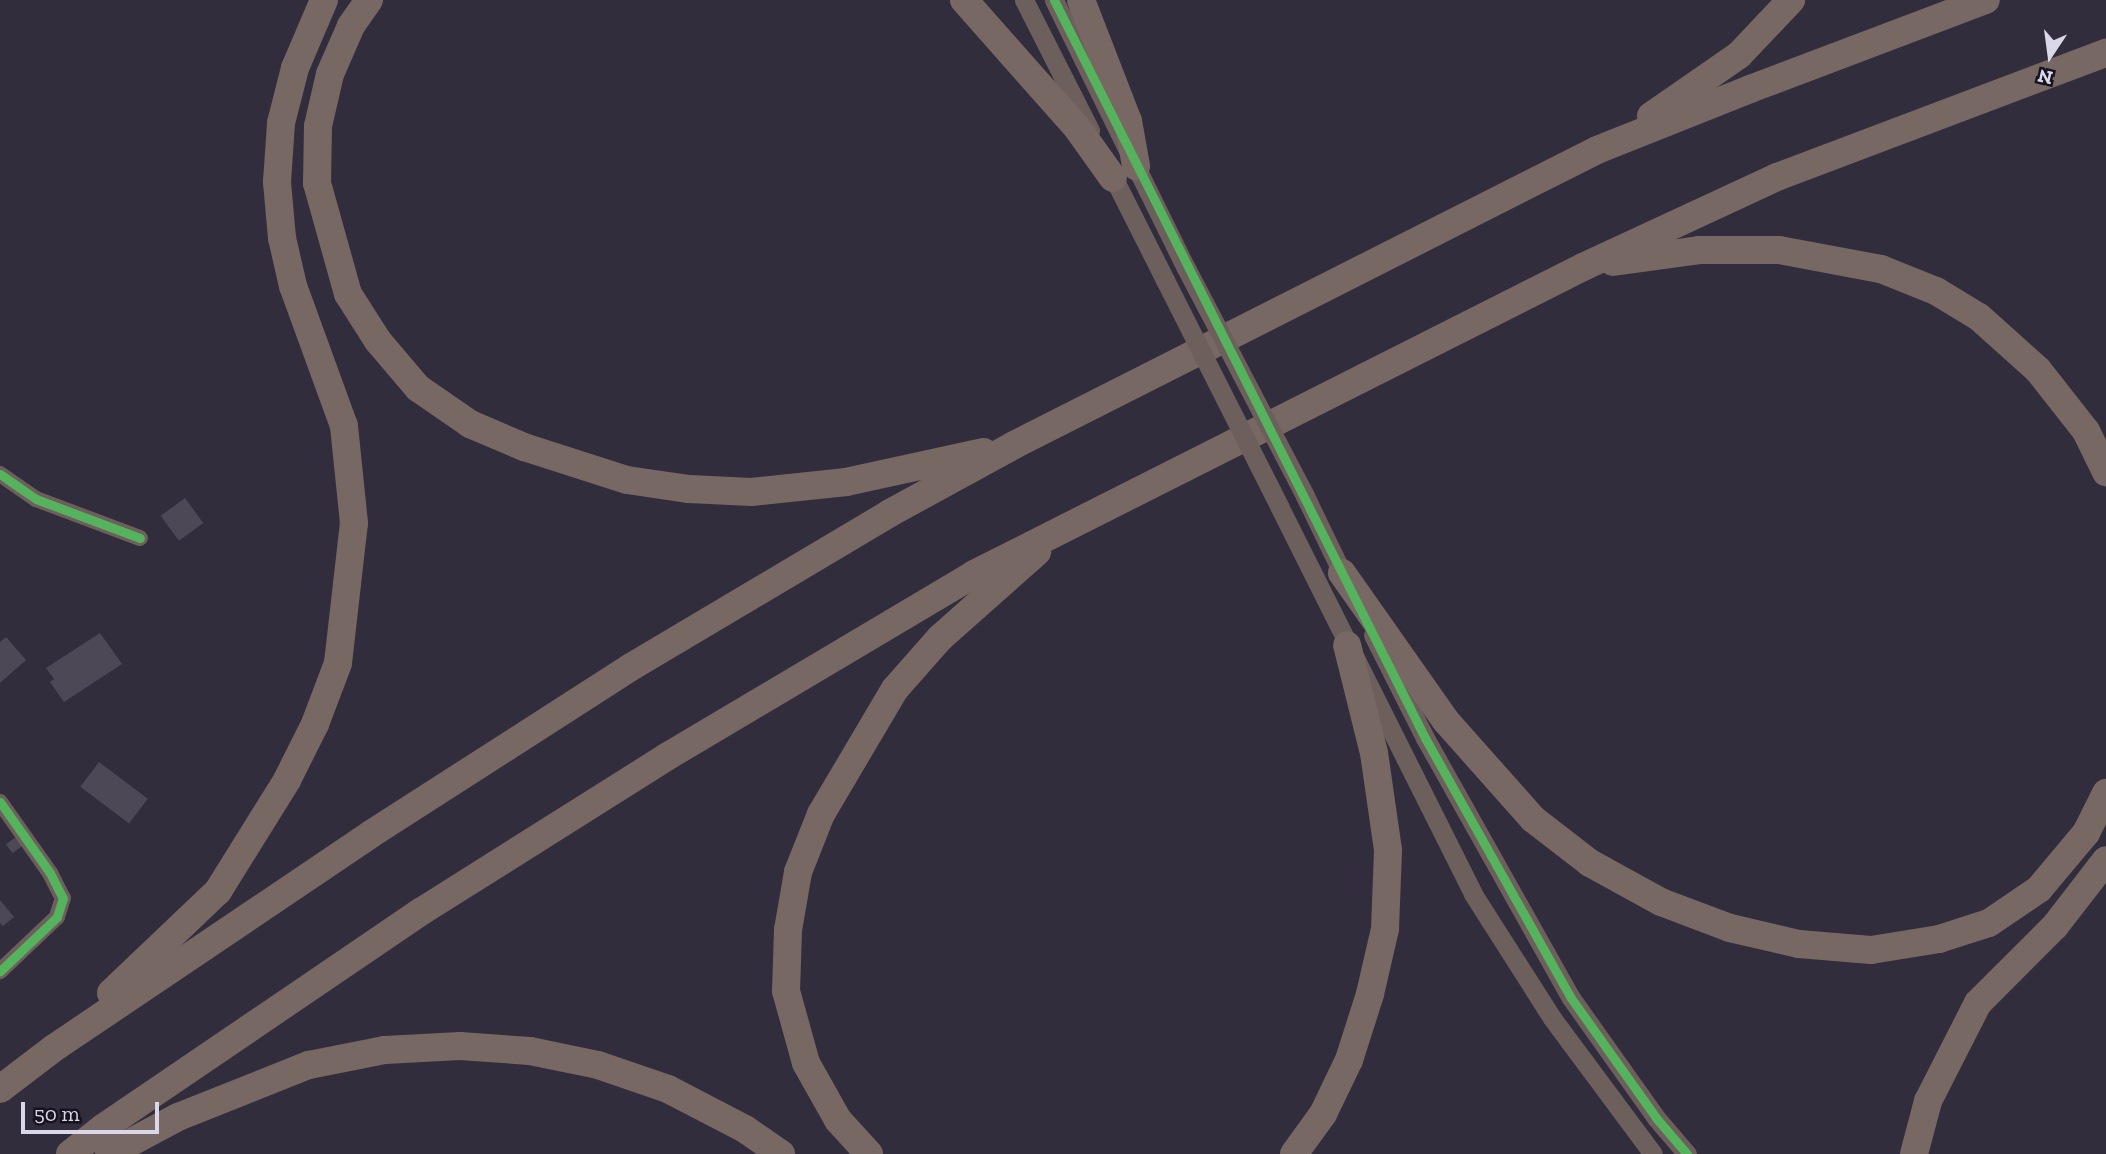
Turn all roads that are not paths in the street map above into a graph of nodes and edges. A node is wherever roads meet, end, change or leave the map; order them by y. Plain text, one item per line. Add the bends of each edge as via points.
1 (324, 0) edge
2 (369, 0) edge
3 (964, 0) edge
4 (1024, 0) edge
5 (1054, 0) edge
6 (1081, 0) edge
7 (1791, 0) edge
8 (1986, 0) edge
9 (2106, 53) edge
10 (1597, 150) junction
11 (1125, 172) junction
12 (1583, 267) junction
13 (1014, 445) junction
14 (2106, 472) edge
15 (0, 474) edge
16 (1069, 524) junction
17 (140, 538) dead end
18 (1342, 573) junction
19 (1348, 645) junction
20 (2106, 793) edge
21 (0, 802) edge
22 (2106, 860) edge
23 (0, 971) edge
24 (54, 1048) junction
25 (0, 1089) edge
26 (70, 1154) edge
27 (108, 1154) edge
28 (781, 1154) edge
29 (869, 1154) edge
30 (1294, 1154) edge
31 (1653, 1154) edge
32 (1687, 1154) edge
33 (1914, 1154) edge

1 - 24 highway via 295,68 281,122 277,182 293,286 344,426 354,523 338,663 287,780 218,891
2 - 13 highway via 351,26 330,74 318,126 317,183 348,294 378,341 418,388 470,424 524,447 627,480 751,492 846,482
3 - 11 highway via 1078,129
4 - 11 street
5 - 11 street
6 - 11 highway via 1128,121
7 - 10 highway via 1739,55
8 - 10 highway
9 - 12 highway via 1776,177
10 - 13 highway
11 - 18 street, bridge via 1186,268
11 - 19 street, bridge via 1165,280
12 - 14 highway via 1699,250 1779,250 1881,269 1937,291 1979,317 2038,370 2078,421
12 - 16 highway
13 - 24 highway via 631,667 371,834
15 - 17 street via 36,499
16 - 26 highway via 974,574 656,763 422,911
16 - 29 highway via 940,638 895,689 821,814 798,872 788,929 786,991 806,1063 838,1119
18 - 20 highway via 1446,721 1533,819 1590,863 1661,902 1730,928 1798,944 1871,950 1939,939 1989,923 2039,889 2086,833
18 - 32 street via 1425,738 1571,998
19 - 30 highway via 1374,753 1388,850 1385,929 1349,1060 1323,1114
19 - 31 street via 1473,894 1552,1018
21 - 23 street via 63,898 57,917
22 - 33 highway via 2055,926 1978,1003 1928,1101
24 - 25 highway
27 - 28 highway via 178,1117 309,1065 385,1050 460,1046 530,1051 598,1065 668,1089 745,1129

